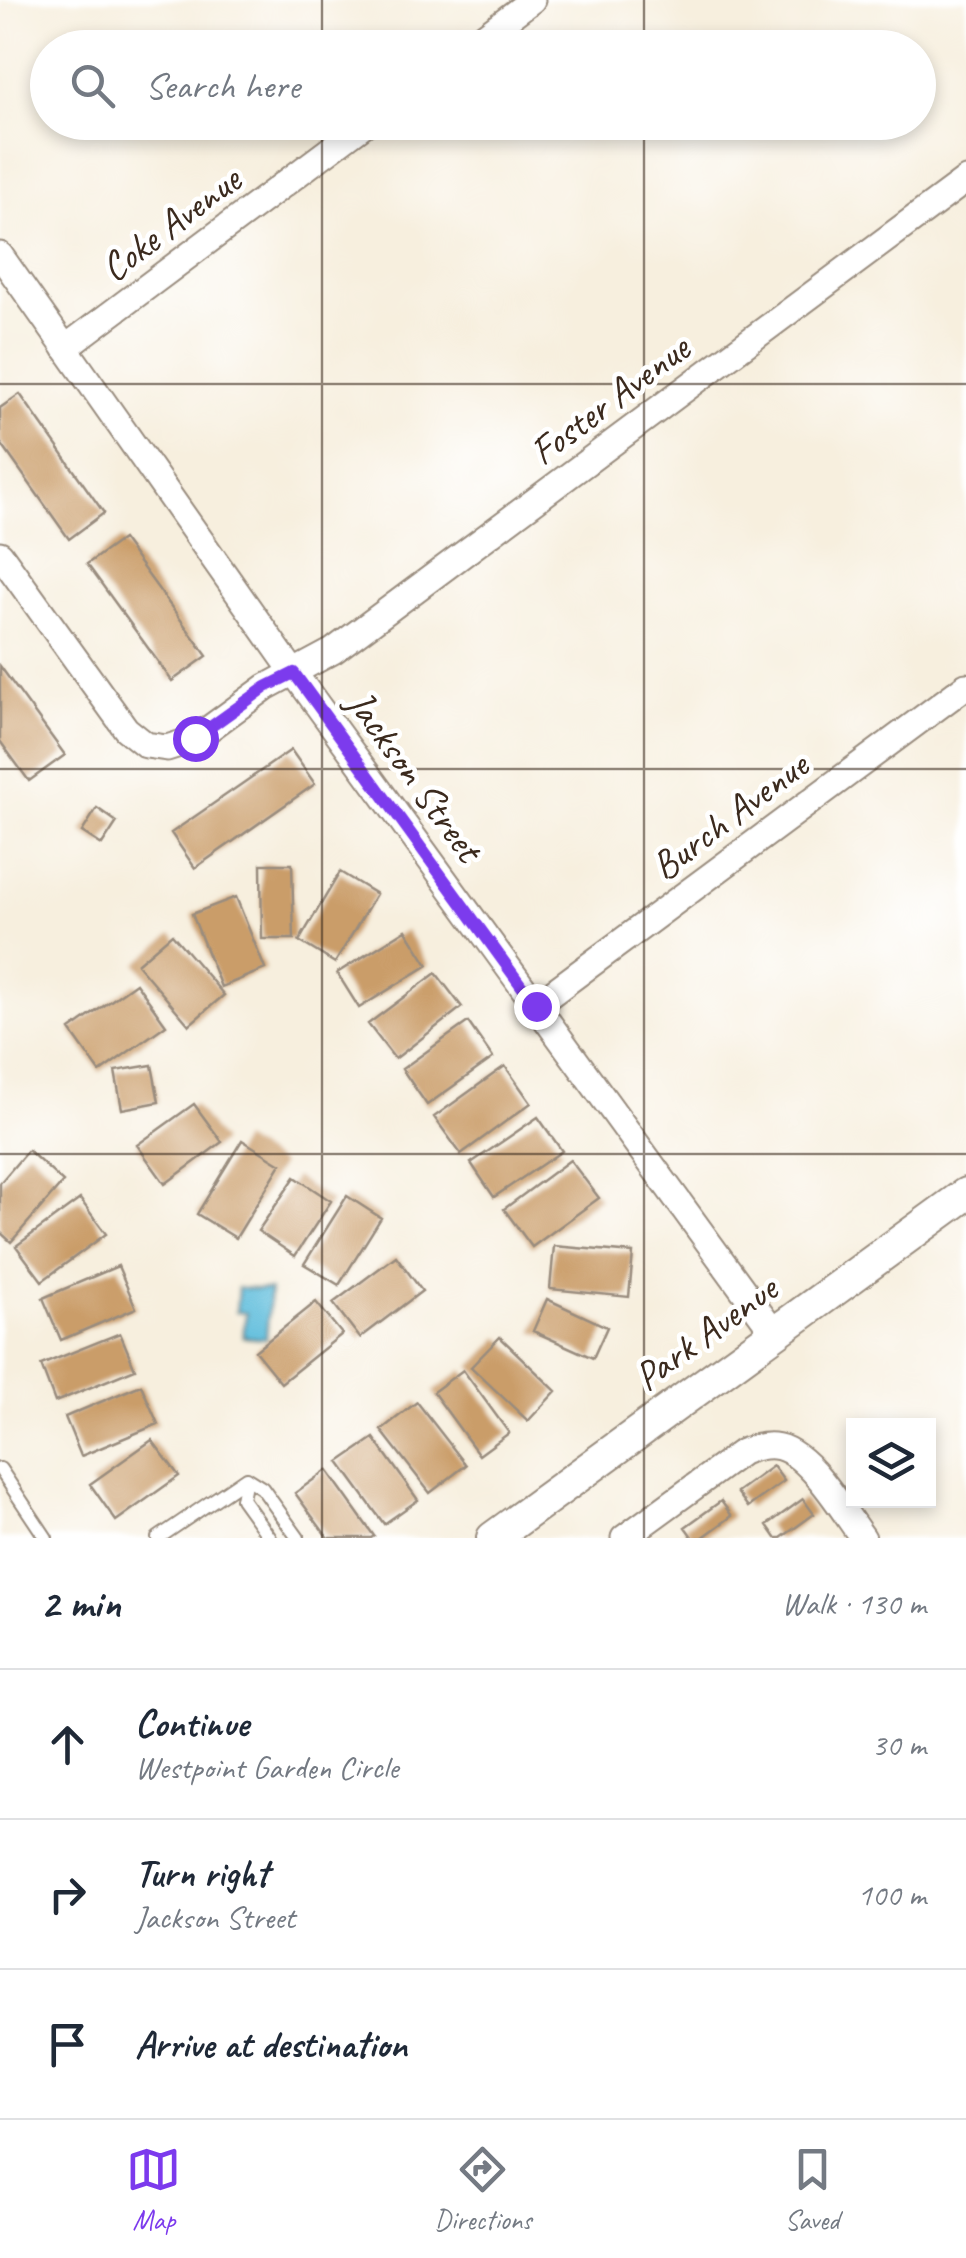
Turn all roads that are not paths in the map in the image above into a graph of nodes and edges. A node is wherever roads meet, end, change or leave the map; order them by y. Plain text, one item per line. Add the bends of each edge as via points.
1 (532, 0) edge
2 (492, 30) edge
3 (344, 140) edge
4 (966, 180) edge
5 (0, 255) edge
6 (65, 348) junction
7 (0, 554) edge
8 (294, 673) junction
9 (966, 686) edge
10 (536, 1006) junction
11 (966, 1194) edge
12 (775, 1334) junction
13 (0, 1470) edge
14 (246, 1478) junction
15 (641, 1533) edge
16 (46, 1538) edge
17 (158, 1538) edge
18 (270, 1538) edge
19 (298, 1538) edge
20 (494, 1538) edge
21 (862, 1538) edge

1 - 2 street
3 - 6 street, Coke Avenue
4 - 8 street, Foster Avenue
5 - 6 street, Jackson Street
6 - 8 street, Jackson Street
7 - 8 street, Foster Avenue via 126,729 146,746 167,748 195,738
8 - 10 street, Jackson Street
9 - 10 street, Burch Avenue
10 - 12 street, Jackson Street
11 - 12 street, Park Avenue
12 - 20 street, Park Avenue
13 - 16 lane
14 - 17 lane
14 - 18 lane via 242,1499
14 - 19 lane via 262,1488
15 - 21 street via 742,1452 778,1446 814,1472

